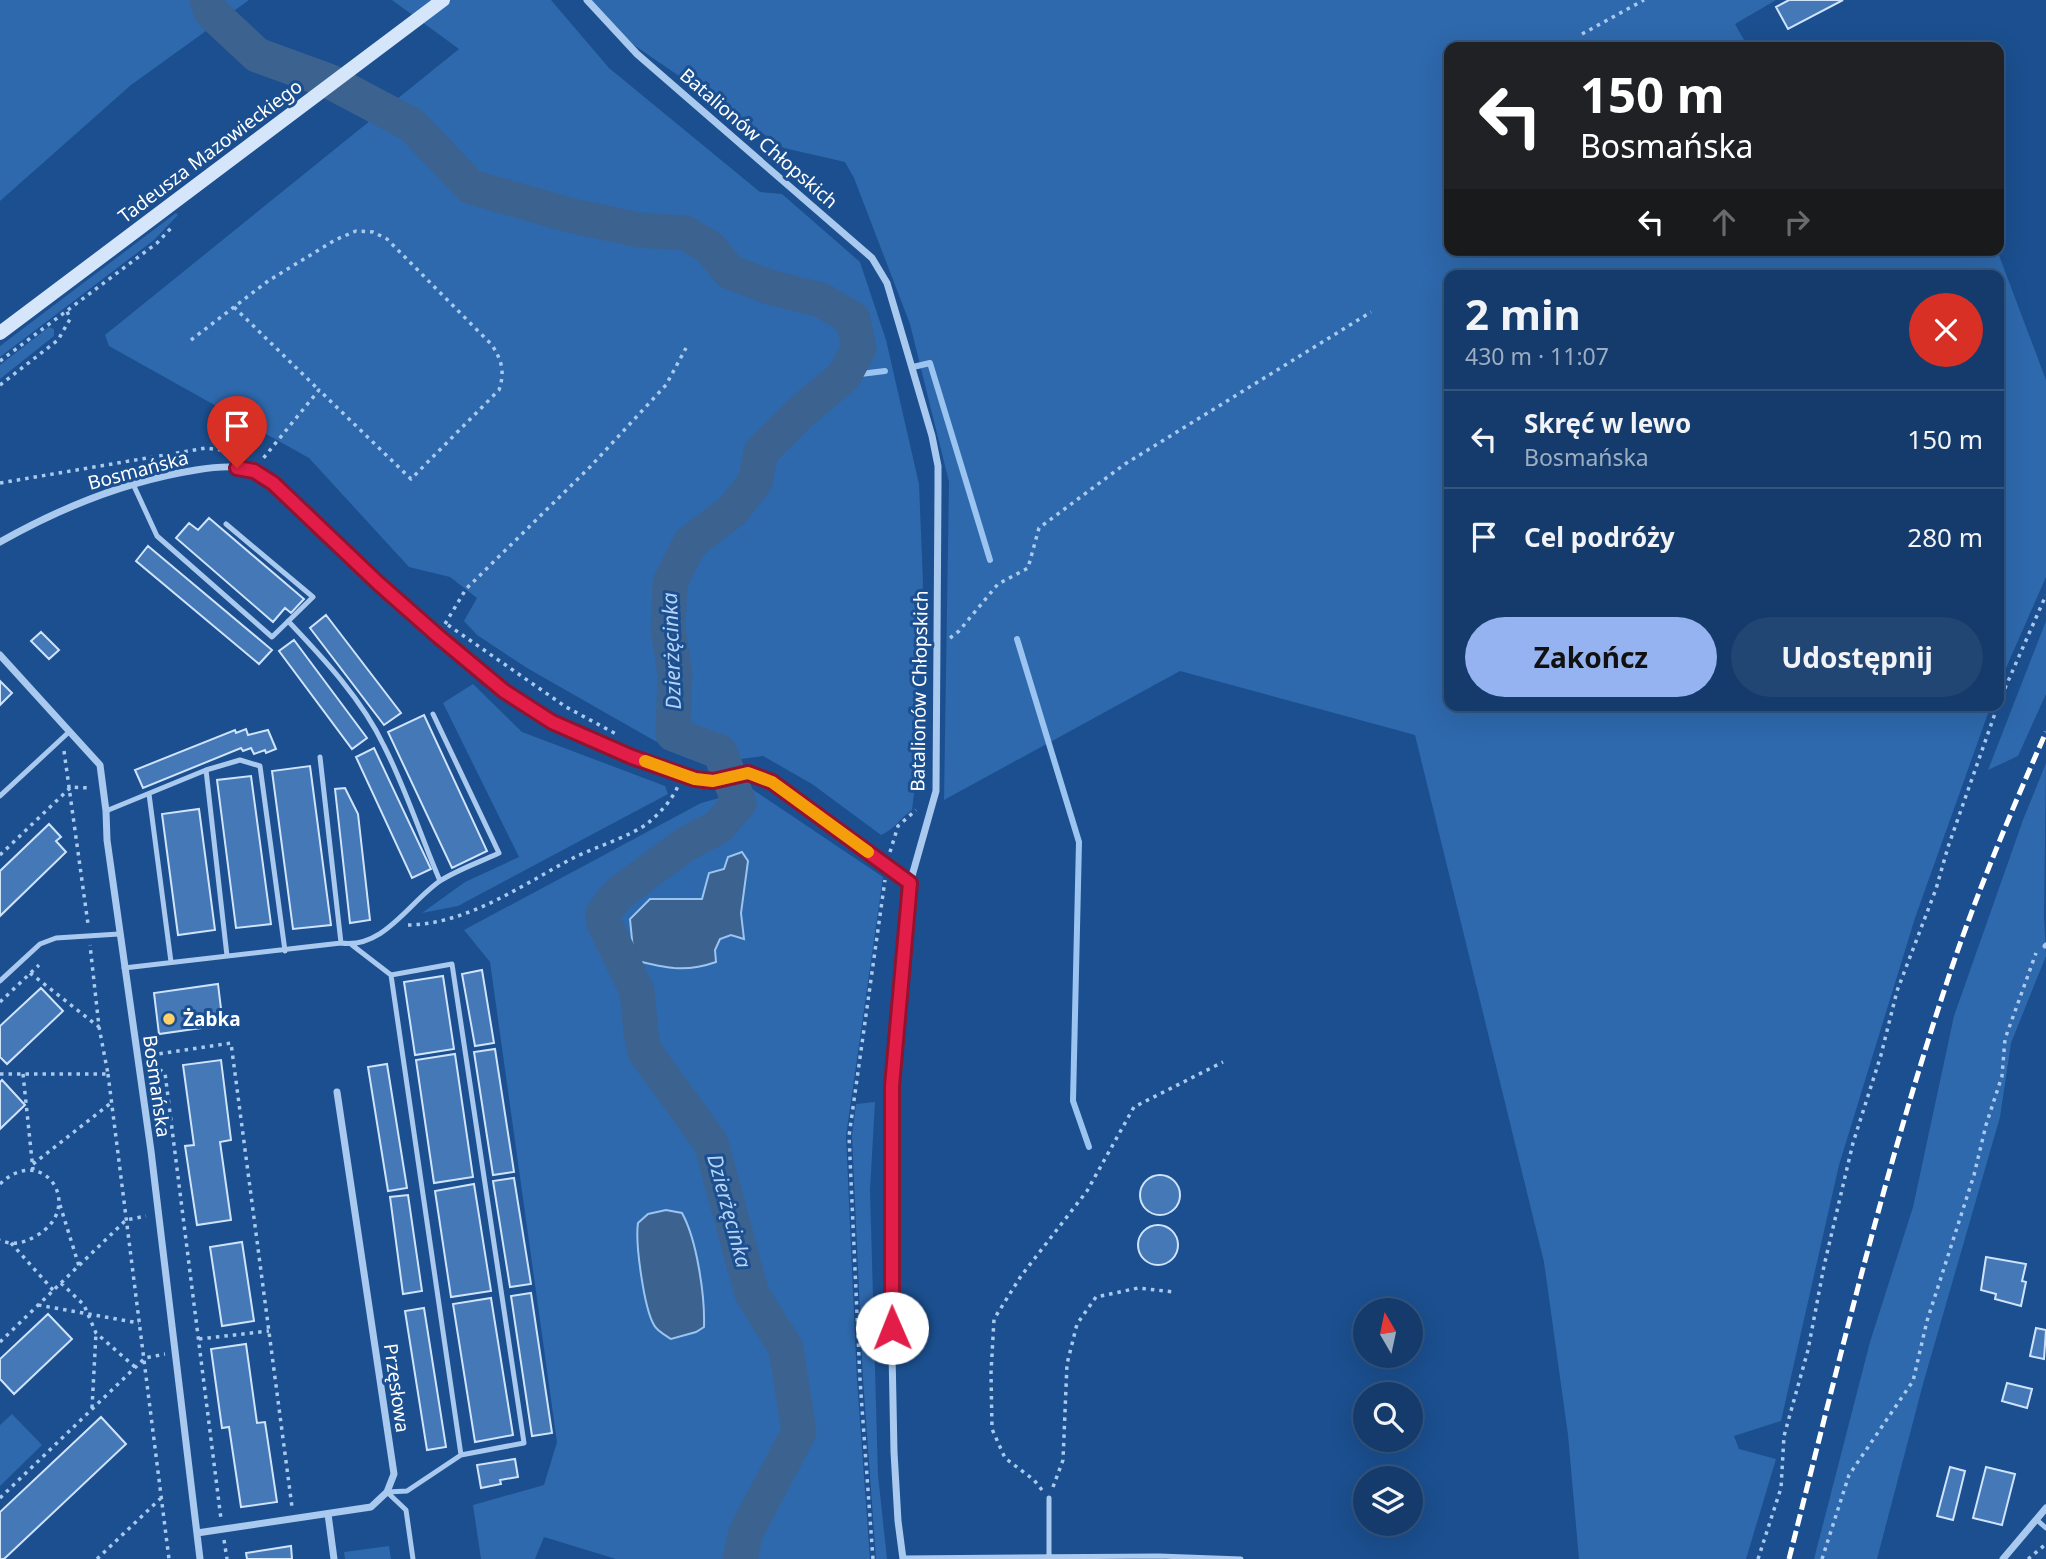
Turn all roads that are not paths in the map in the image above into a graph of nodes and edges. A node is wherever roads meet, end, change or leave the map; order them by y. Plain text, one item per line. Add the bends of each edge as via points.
1 (443, 0) edge
2 (587, 0) edge
3 (0, 333) edge
4 (133, 484) junction
5 (226, 524) dead end
6 (0, 542) edge
7 (288, 621) junction
8 (0, 655) edge
9 (433, 714) dead end
10 (70, 731) junction
11 (320, 757) dead end
12 (206, 770) junction
13 (149, 794) junction
14 (0, 796) edge
15 (106, 811) junction
16 (440, 881) junction
17 (910, 883) junction
18 (119, 934) junction
19 (341, 943) junction
20 (352, 945) junction
21 (285, 951) junction
22 (228, 956) junction
23 (171, 962) junction
24 (124, 968) junction
25 (391, 975) junction
26 (0, 981) edge
27 (337, 1092) dead end
28 (461, 1455) junction
29 (387, 1492) junction
30 (1049, 1498) road end
31 (2046, 1508) edge
32 (328, 1514) junction
33 (2037, 1520) junction
34 (2046, 1528) edge
35 (197, 1533) junction
36 (1049, 1556) junction
37 (903, 1558) edge
38 (200, 1559) edge
39 (334, 1559) edge
40 (412, 1559) edge
41 (1241, 1559) edge
42 (2004, 1559) edge

1 - 3 main road, Tadeusza Mazowieckiego
2 - 17 street, Batalionów Chłopskich via 637,54 863,249 881,270 936,452 938,488 936,791
4 - 6 street, Bosmańska via 102,493
4 - 7 lane via 157,536 272,638
4 - 17 street, Bosmańska via 212,467 254,471 273,483 438,636 504,691 552,722 682,775 713,781 748,773 772,782
5 - 7 lane via 313,597
7 - 16 lane via 323,658 384,745
8 - 10 street, Bosmańska
9 - 16 lane via 499,853
10 - 14 lane
10 - 15 street, Bosmańska via 100,765
11 - 19 lane
12 - 13 lane
12 - 21 lane via 240,760 260,766
12 - 22 lane
13 - 15 lane
13 - 23 lane
15 - 18 street, Bosmańska
16 - 20 lane via 393,924
17 - 37 street, Batalionów Chłopskich via 892,1086 891,1303
18 - 24 street, Bosmańska
18 - 26 lane via 56,938 40,944
19 - 20 lane
19 - 21 lane
20 - 25 lane
21 - 22 lane
22 - 23 lane
23 - 24 lane
24 - 35 street, Bosmańska
25 - 28 lane
25 - 28 lane via 452,964 524,1443
27 - 29 street, Przęsłowa via 394,1474
28 - 29 lane via 407,1491
29 - 32 street via 371,1507
29 - 40 lane via 406,1510
30 - 36 lane
31 - 33 street
32 - 35 street
32 - 39 street
33 - 34 lane
33 - 42 street
35 - 38 street, Bosmańska
36 - 37 lane
36 - 41 lane

